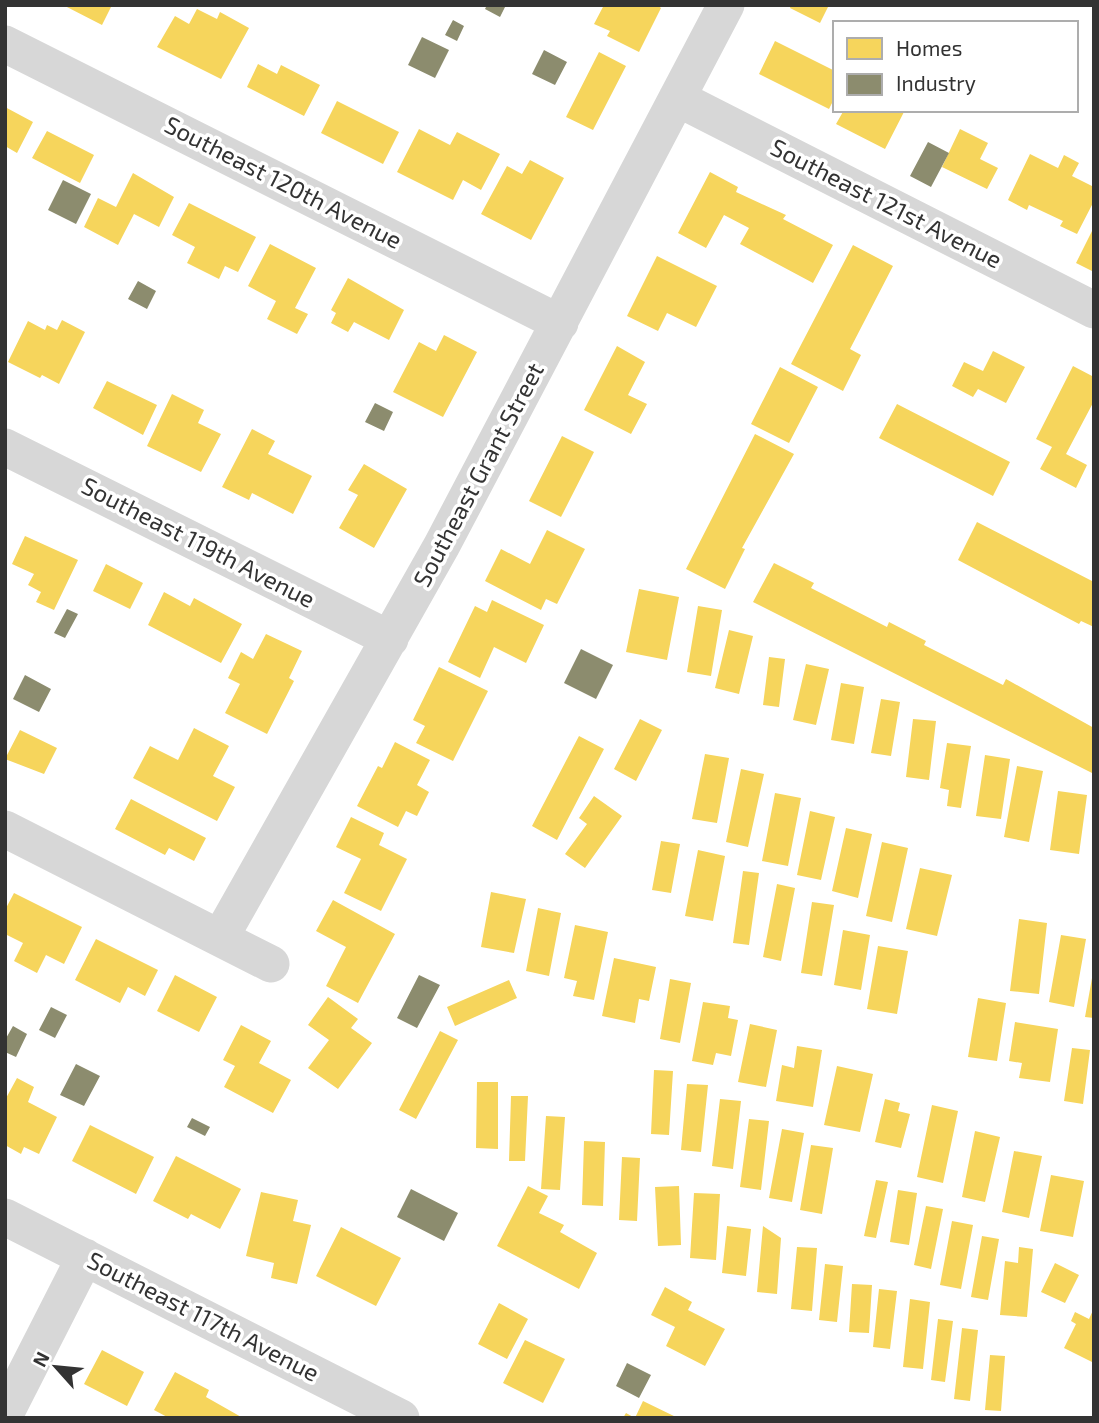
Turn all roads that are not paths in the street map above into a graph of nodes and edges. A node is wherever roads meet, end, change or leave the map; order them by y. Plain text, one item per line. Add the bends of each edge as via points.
1 (726, 5) edge
2 (5, 44) edge
3 (677, 99) junction
4 (1094, 310) edge
5 (560, 323) junction
6 (5, 447) edge
7 (390, 639) junction
8 (5, 829) edge
9 (220, 938) junction
10 (271, 964) dead end
11 (5, 1217) edge
12 (85, 1258) junction
13 (5, 1414) edge
14 (401, 1418) edge

1 - 3 street, Southeast Grant Street
2 - 5 street, Southeast 120th Avenue
3 - 4 street, Southeast 121st Avenue
3 - 5 street, Southeast Grant Street
5 - 7 street, Southeast Grant Street
6 - 7 street, Southeast 119th Avenue
7 - 9 street, Southeast Grant Street
8 - 9 street
9 - 10 street
11 - 12 street, Southeast 117th Avenue
12 - 13 street
12 - 14 street, Southeast 117th Avenue

